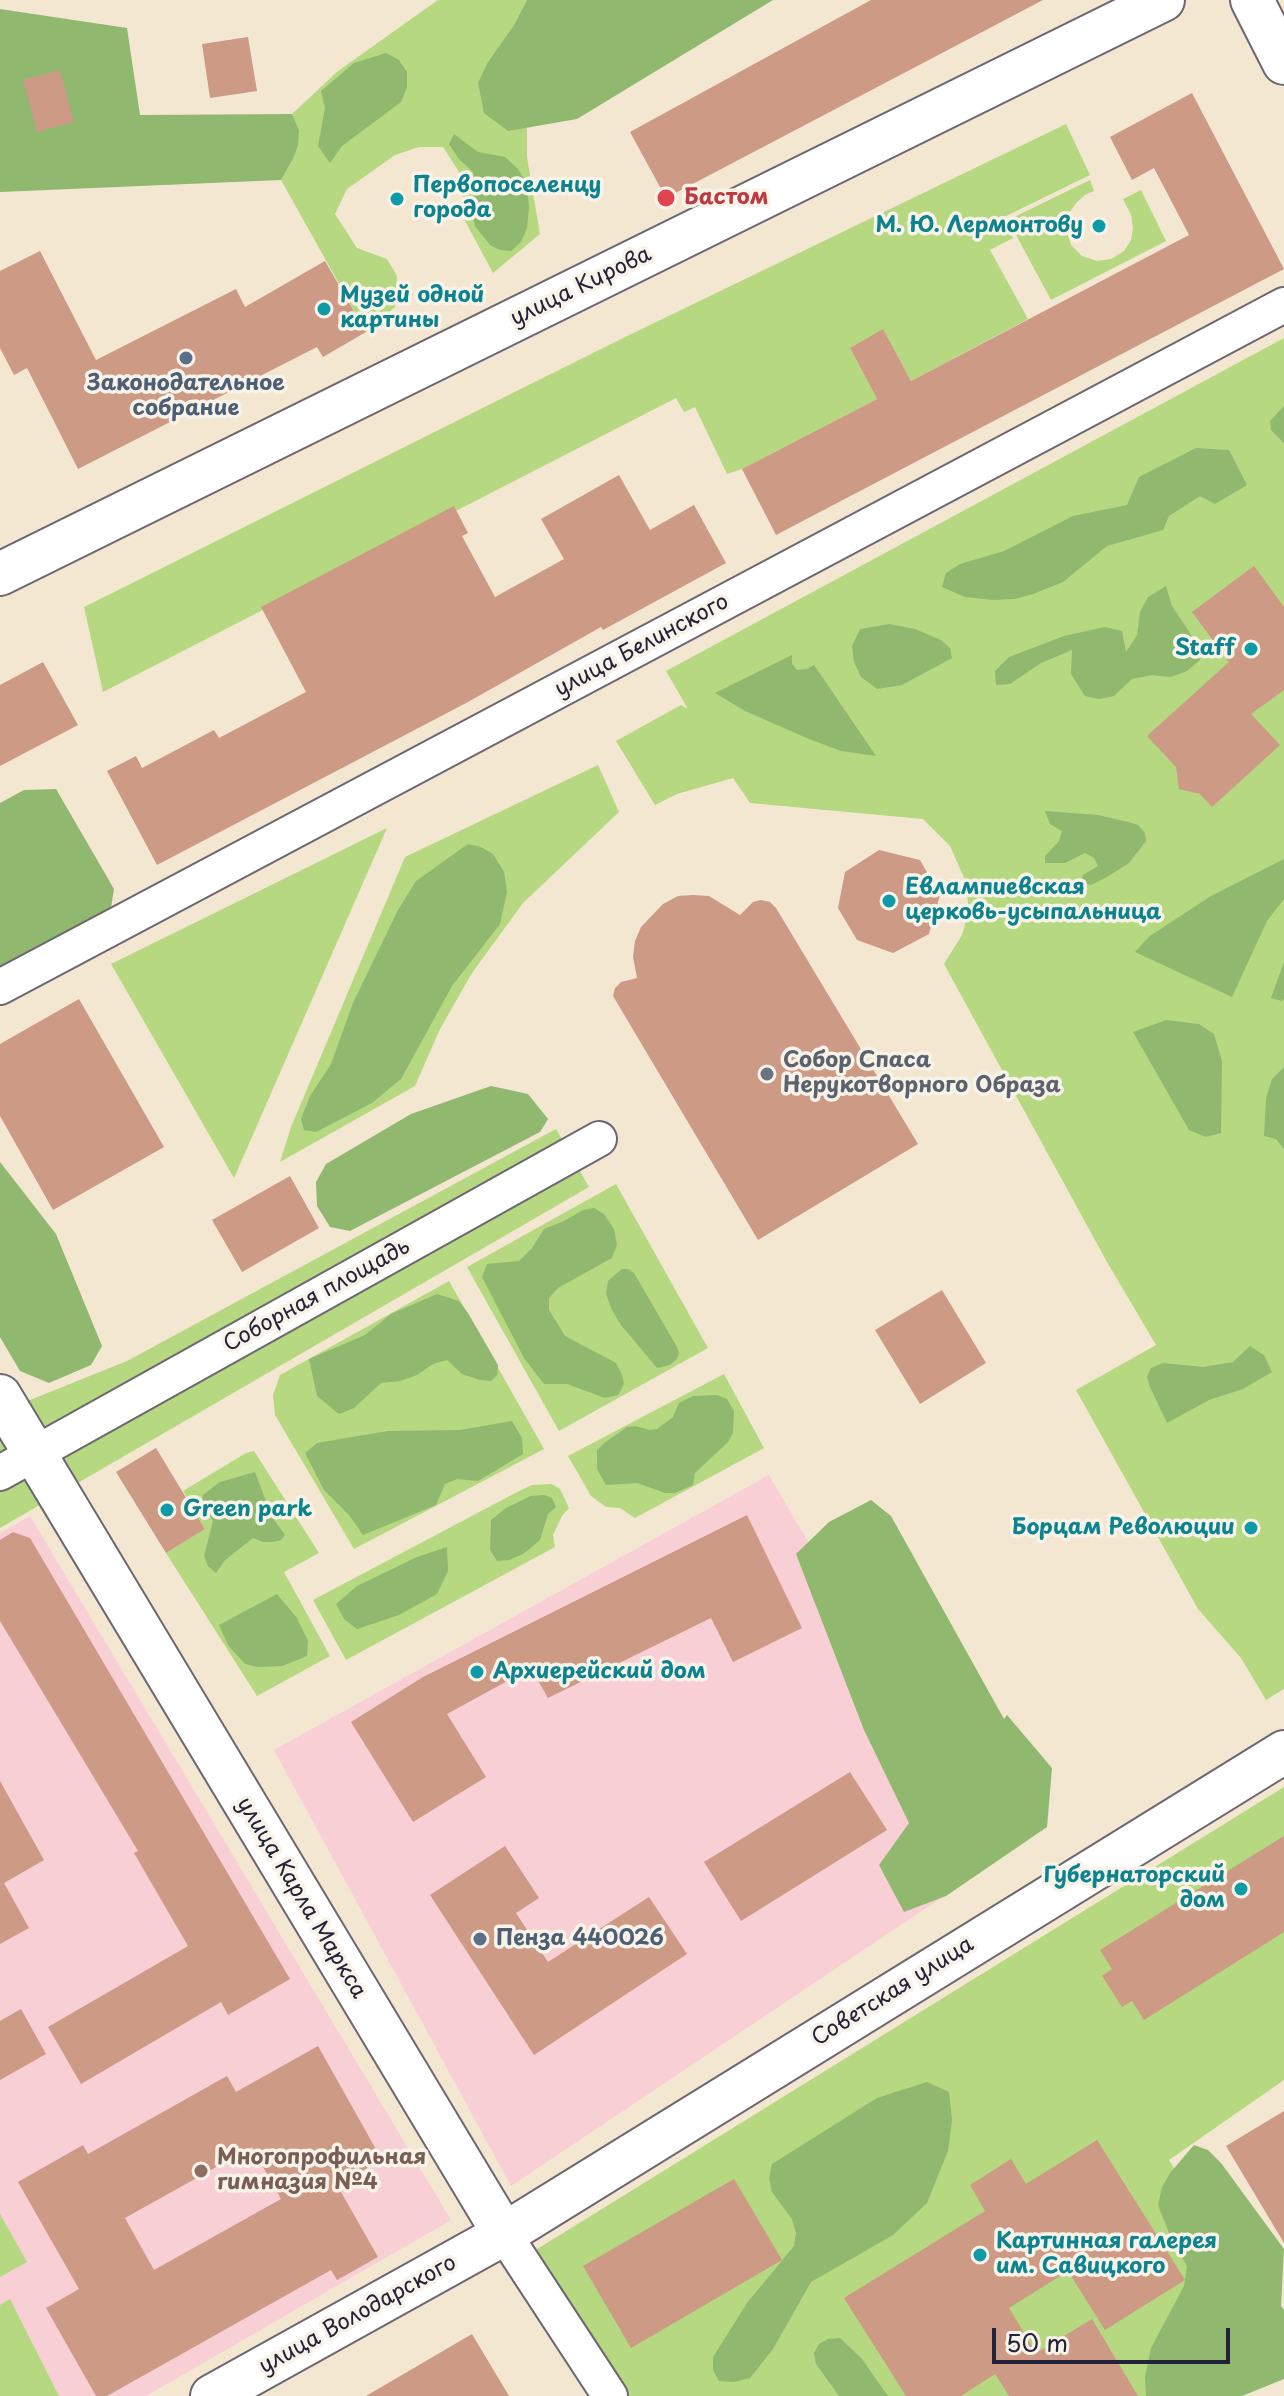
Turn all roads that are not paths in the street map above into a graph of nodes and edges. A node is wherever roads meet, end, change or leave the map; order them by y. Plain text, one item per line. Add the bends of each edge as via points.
1 (1163, 0) edge
2 (1252, 0) edge
3 (1284, 63) edge
4 (1284, 305) edge
5 (0, 574) edge
6 (0, 987) edge
7 (599, 1139) dead end
8 (0, 1396) edge
9 (17, 1463) edge
10 (1284, 1752) edge
11 (504, 2234) junction
12 (212, 2396) edge
13 (610, 2396) edge

1 - 5 main road, улица Кирова
2 - 3 main road
4 - 6 street, улица Белинского
7 - 9 street, Соборная площадь
8 - 9 main road, улица Карла Маркса
9 - 11 main road, улица Карла Маркса
10 - 11 main road, Советская улица
11 - 12 main road, улица Володарского
11 - 13 street, улица Карла Маркса

